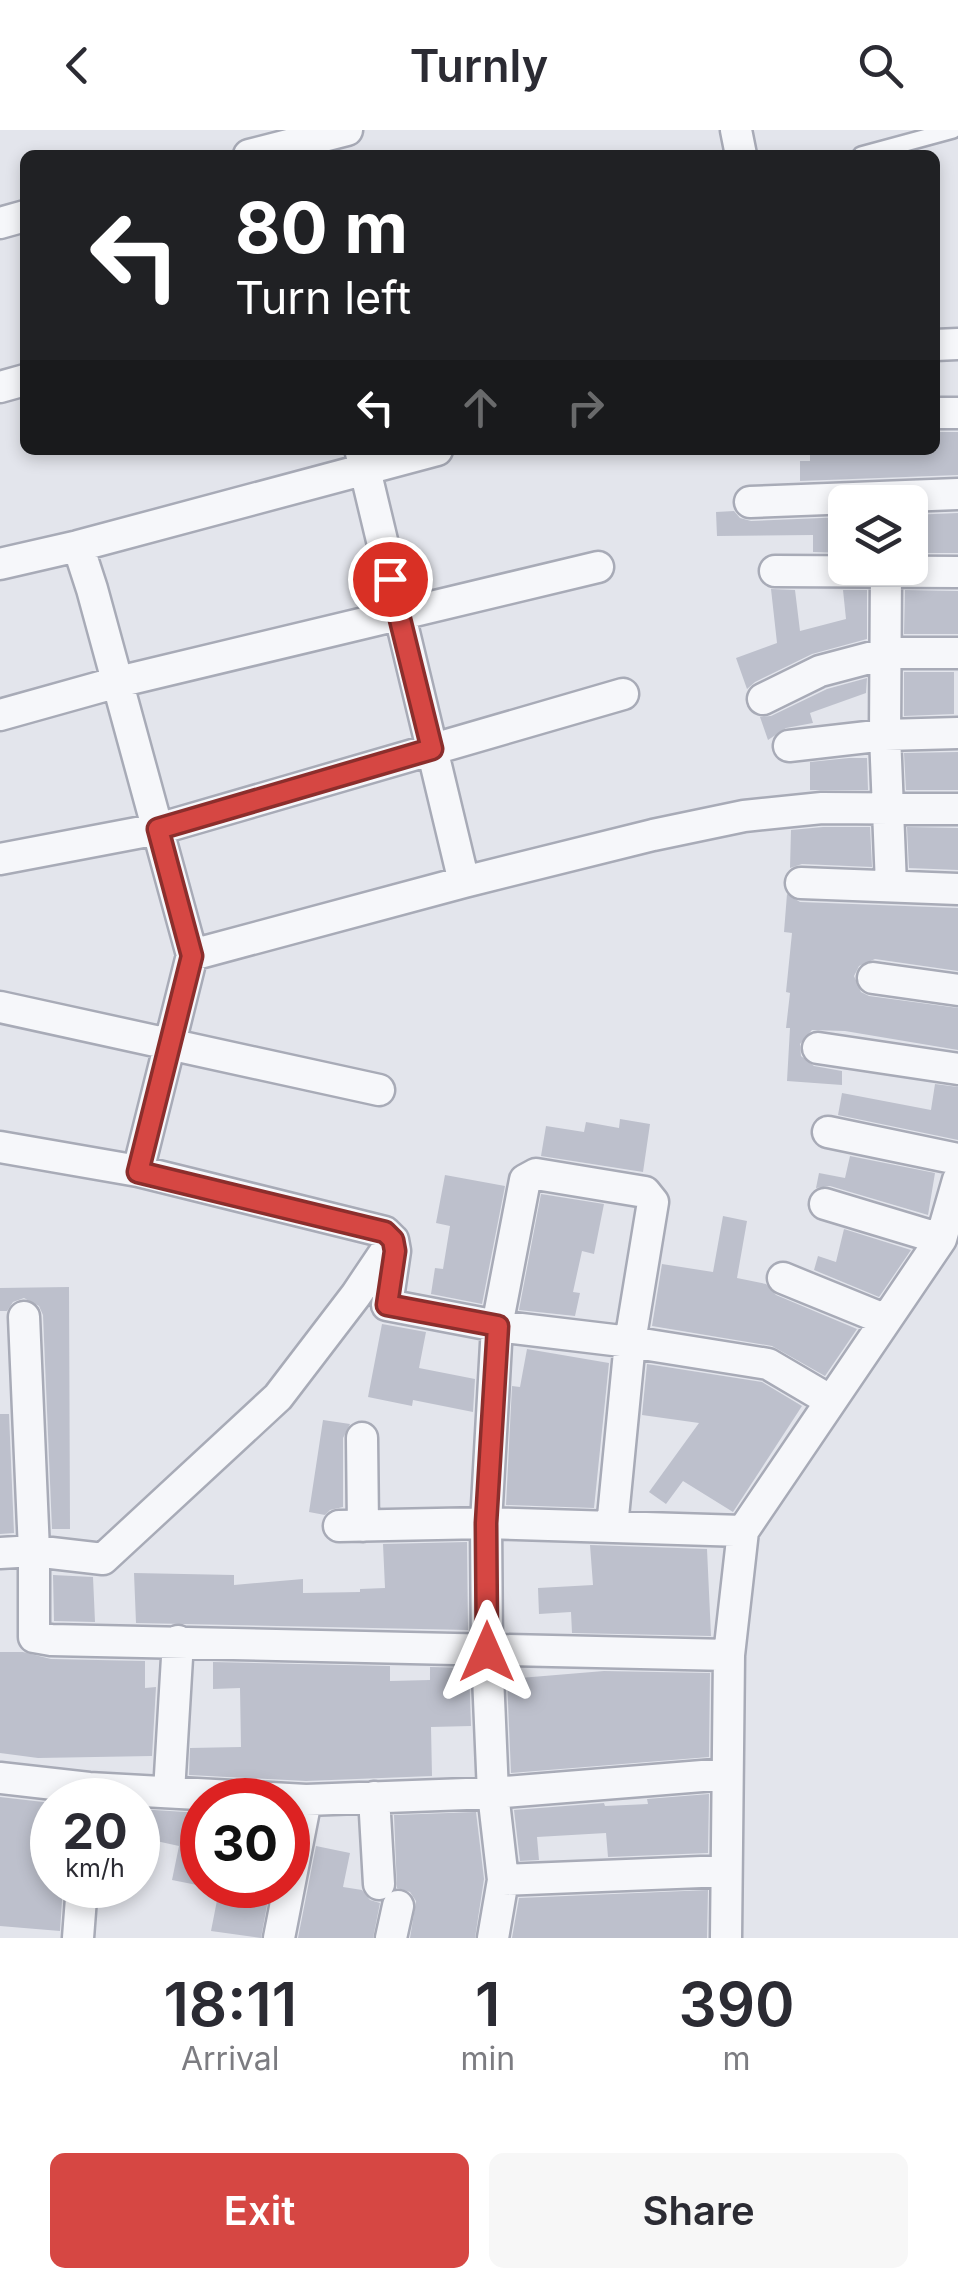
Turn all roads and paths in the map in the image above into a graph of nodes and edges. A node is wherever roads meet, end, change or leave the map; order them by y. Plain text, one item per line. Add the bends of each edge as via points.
1 (347, 130) edge
2 (953, 130) edge
3 (296, 142) edge
4 (267, 150) edge
5 (879, 150) edge
6 (400, 455) edge
7 (362, 460) edge
8 (958, 494) edge
9 (750, 502) dead end
10 (78, 546) junction
11 (0, 564) edge
12 (598, 568) dead end
13 (775, 572) dead end
14 (828, 572) edge
15 (928, 572) edge
16 (958, 572) edge
17 (886, 585) edge
18 (398, 616) junction
19 (958, 653) edge
20 (888, 654) junction
21 (118, 682) junction
22 (624, 694) dead end
23 (763, 700) dead end
24 (0, 715) edge
25 (958, 733) edge
26 (885, 735) junction
27 (789, 746) dead end
28 (432, 749) junction
29 (889, 809) junction
30 (958, 809) edge
31 (158, 829) junction
32 (0, 859) edge
33 (464, 882) junction
34 (801, 883) dead end
35 (891, 885) junction
36 (958, 889) edge
37 (192, 956) junction
38 (873, 978) dead end
39 (958, 990) edge
40 (0, 1007) edge
41 (170, 1042) junction
42 (818, 1048) dead end
43 (958, 1068) edge
44 (379, 1090) dead end
45 (828, 1132) dead end
46 (0, 1147) edge
47 (958, 1158) edge
48 (138, 1172) junction
49 (958, 1180) edge
50 (826, 1204) dead end
51 (393, 1240) junction
52 (941, 1240) junction
53 (782, 1278) dead end
54 (24, 1317) dead end
55 (886, 1320) junction
56 (498, 1326) junction
57 (630, 1342) junction
58 (13, 1389) edge
59 (831, 1401) junction
60 (362, 1438) dead end
61 (486, 1523) junction
62 (612, 1527) junction
63 (744, 1531) junction
64 (34, 1551) junction
65 (0, 1553) edge
66 (178, 1641) junction
67 (487, 1652) junction
68 (729, 1655) junction
69 (727, 1774) junction
70 (0, 1778) edge
71 (30, 1783) edge
72 (160, 1792) edge
73 (169, 1792) junction
74 (493, 1792) junction
75 (180, 1793) edge
76 (374, 1797) junction
77 (310, 1800) edge
78 (726, 1871) junction
79 (502, 1880) junction
80 (80, 1908) edge
81 (285, 1908) edge
82 (78, 1938) edge
83 (279, 1938) edge
84 (391, 1938) edge
85 (494, 1938) edge
86 (726, 1938) edge

1 - 3 street
2 - 5 lane
3 - 4 street
6 - 7 street
7 - 10 street
7 - 18 street
8 - 9 street
10 - 11 street
10 - 21 street
12 - 18 street
13 - 14 street
15 - 16 street
17 - 20 street
18 - 21 street
18 - 28 street
19 - 20 street
20 - 23 street via 820,670
20 - 26 street
21 - 24 street
21 - 31 street
22 - 28 street
25 - 26 street
26 - 27 street
26 - 29 street
28 - 31 street
28 - 33 street
29 - 30 street
29 - 33 street via 744,816
29 - 35 street
31 - 32 street
31 - 37 street
33 - 37 street
34 - 35 street
35 - 36 street
37 - 41 street
38 - 39 street
40 - 41 street
41 - 44 street
41 - 48 street
42 - 43 street
45 - 47 street
46 - 48 street
48 - 51 street via 385,1232
49 - 52 street
50 - 52 street
51 - 56 street via 387,1305
51 - 64 street via 278,1397 103,1558
52 - 55 street
53 - 55 street
54 - 58 street
55 - 59 street
56 - 57 street
56 - 57 street via 525,1180 536,1174 651,1196
56 - 61 street
57 - 59 street via 768,1364
57 - 62 street
58 - 64 street
59 - 63 street
60 - 61 street via 350,1526
61 - 62 street
61 - 67 street
62 - 63 street
63 - 68 street
64 - 65 street
64 - 66 street via 34,1637
66 - 67 street
66 - 73 street
67 - 68 street
67 - 74 street
68 - 69 street
69 - 74 street
69 - 78 street
70 - 71 street
72 - 73 street
73 - 75 street
74 - 76 street
74 - 79 street
76 - 77 street
76 - 84 street
78 - 79 street
78 - 86 street
79 - 85 street
80 - 82 street
81 - 83 street

